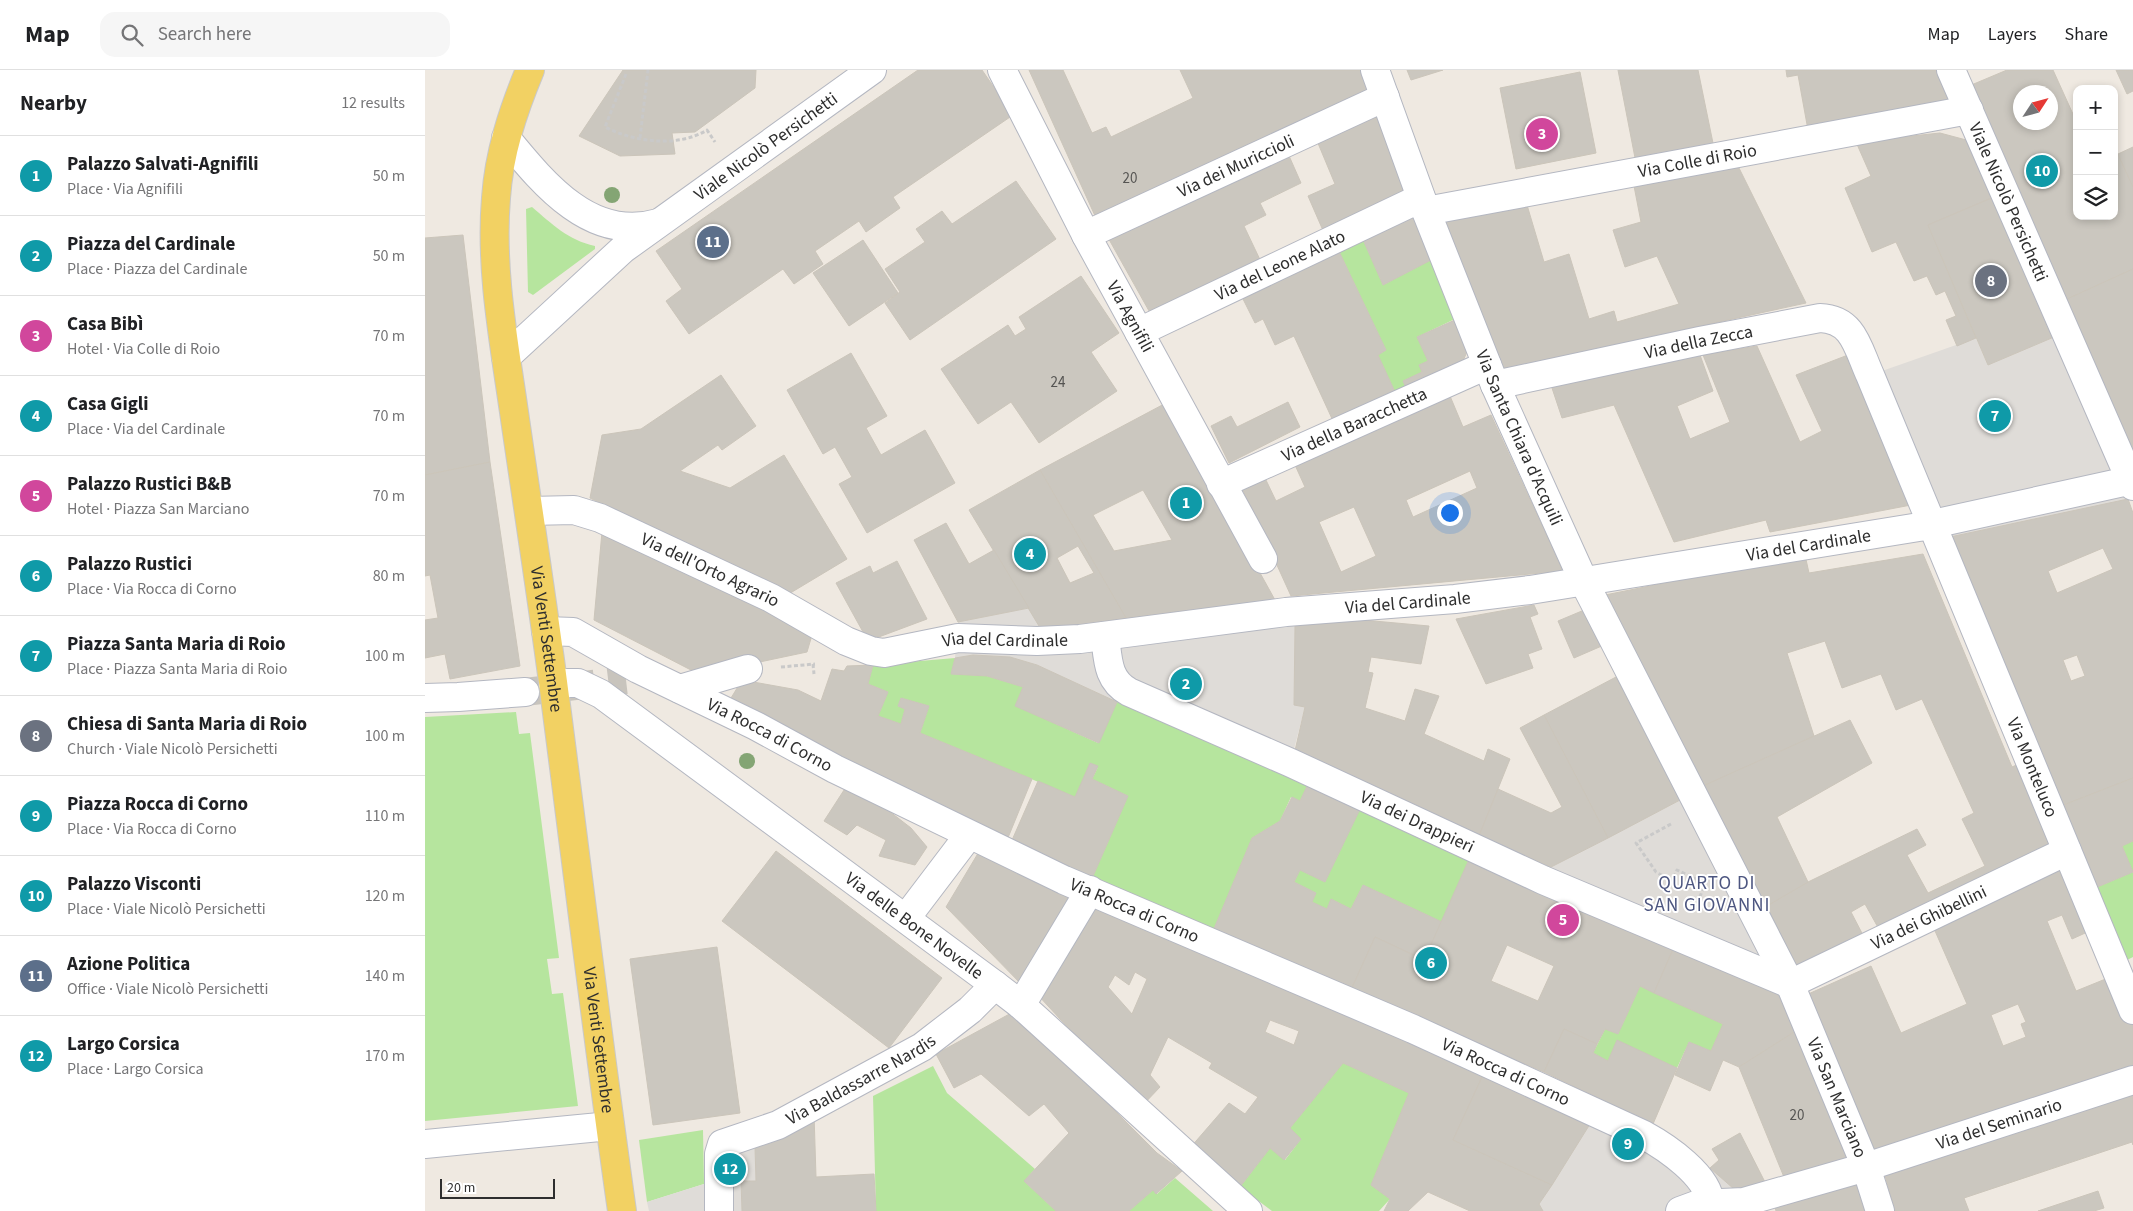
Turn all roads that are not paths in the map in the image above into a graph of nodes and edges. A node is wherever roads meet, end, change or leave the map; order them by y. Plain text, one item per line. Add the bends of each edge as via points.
1 (530, 70) edge
2 (872, 70) edge
3 (1002, 70) edge
4 (1375, 70) edge
5 (1951, 70) edge
6 (1385, 97) junction
7 (1969, 110) junction
8 (506, 138) junction
9 (1424, 205) junction
10 (658, 223) junction
11 (1086, 235) junction
12 (1139, 332) junction
13 (506, 357) junction
14 (1491, 375) junction
15 (2132, 482) edge
16 (1221, 484) junction
17 (529, 511) junction
18 (1931, 524) junction
19 (1263, 560) dead end
20 (1584, 582) junction
21 (546, 631) junction
22 (1105, 636) junction
23 (884, 653) joint
24 (748, 669) dead end
25 (680, 689) junction
26 (525, 692) tunnel mouth
27 (554, 694) junction
28 (425, 698) edge
29 (969, 835) junction
30 (2067, 851) junction
31 (1740, 886) joint
32 (1090, 890) junction
33 (906, 918) junction
34 (1790, 984) junction
35 (995, 985) junction
36 (1021, 1005) junction
37 (2133, 1010) edge
38 (2133, 1080) edge
39 (610, 1126) junction
40 (425, 1144) edge
41 (1866, 1167) junction
42 (1710, 1203) junction
43 (622, 1211) edge
44 (719, 1211) edge
45 (1248, 1211) edge
46 (1680, 1211) edge
47 (1880, 1211) edge

1 - 8 main road, Via Venti Settembre
2 - 10 street, Viale Nicolò Persichetti
3 - 11 street, Via Agnifili
4 - 6 street, Via Santa Chiara d'Acquili
5 - 7 street, Viale Nicolò Persichetti
6 - 9 street, Via Santa Chiara d'Acquili
6 - 11 street, Via dei Muriccioli
7 - 9 street, Via Colle di Roio
7 - 15 street, Viale Nicolò Persichetti
8 - 10 street, Viale Nicolò Persichetti via 548,187 574,208 615,225 632,227
8 - 13 main road, Via Venti Settembre via 496,198 495,228
9 - 12 street, Via del Leone Alato
9 - 14 street, Via Santa Chiara d'Acquili
10 - 13 street, Viale Nicolò Persichetti via 595,273
11 - 12 street, Via Agnifili
12 - 16 street, Via Agnifili
13 - 17 main road, Via Venti Settembre
14 - 16 street, Via della Baracchetta
14 - 18 street, Via della Zecca via 1820,318 1836,320 1847,327 1870,375
14 - 20 street, Via Santa Chiara d'Acquili
15 - 18 street, Via del Cardinale
16 - 19 street, Via Agnifili
17 - 21 main road, Via Venti Settembre
17 - 23 street, Via dell'Orto Agrario via 573,510 600,518 771,598 846,641
18 - 20 street, Via del Cardinale
18 - 30 street, Via Monteluco
20 - 22 street, Via del Cardinale via 1455,599 1286,612
20 - 31 street, Via Santa Chiara d'Acquili
21 - 25 street, Via Rocca di Corno via 573,632 632,675
21 - 27 main road, Via Venti Settembre
22 - 23 street, Via del Cardinale via 1052,641 958,638
22 - 34 street, Via dei Drappieri via 1109,670 1123,689 1543,880
24 - 25 street
25 - 29 street, Via Rocca di Corno
26 - 28 street
27 - 33 street, Via delle Bone Novelle via 578,683 601,694
27 - 39 main road, Via Venti Settembre
29 - 32 street, Via Rocca di Corno
29 - 33 street
30 - 34 street, Via dei Ghibellini
30 - 37 street, Via Monteluco
31 - 34 street, Via San Marciano
32 - 36 street
32 - 42 street, Via Rocca di Corno via 1413,1029 1644,1135 1689,1168 1702,1182
33 - 35 street, Via delle Bone Novelle
34 - 41 street, Via San Marciano
35 - 36 street, Via delle Bone Novelle
35 - 44 street, Via Baldassarre Nardis via 970,1010 922,1047 778,1125 721,1146
36 - 45 street, Via delle Bone Novelle
38 - 41 street, Via del Seminario
39 - 40 street
39 - 43 main road, Via Venti Settembre
41 - 42 street, Via del Seminario via 1744,1202
41 - 47 street, Via San Marciano
42 - 46 street, Via del Seminario

